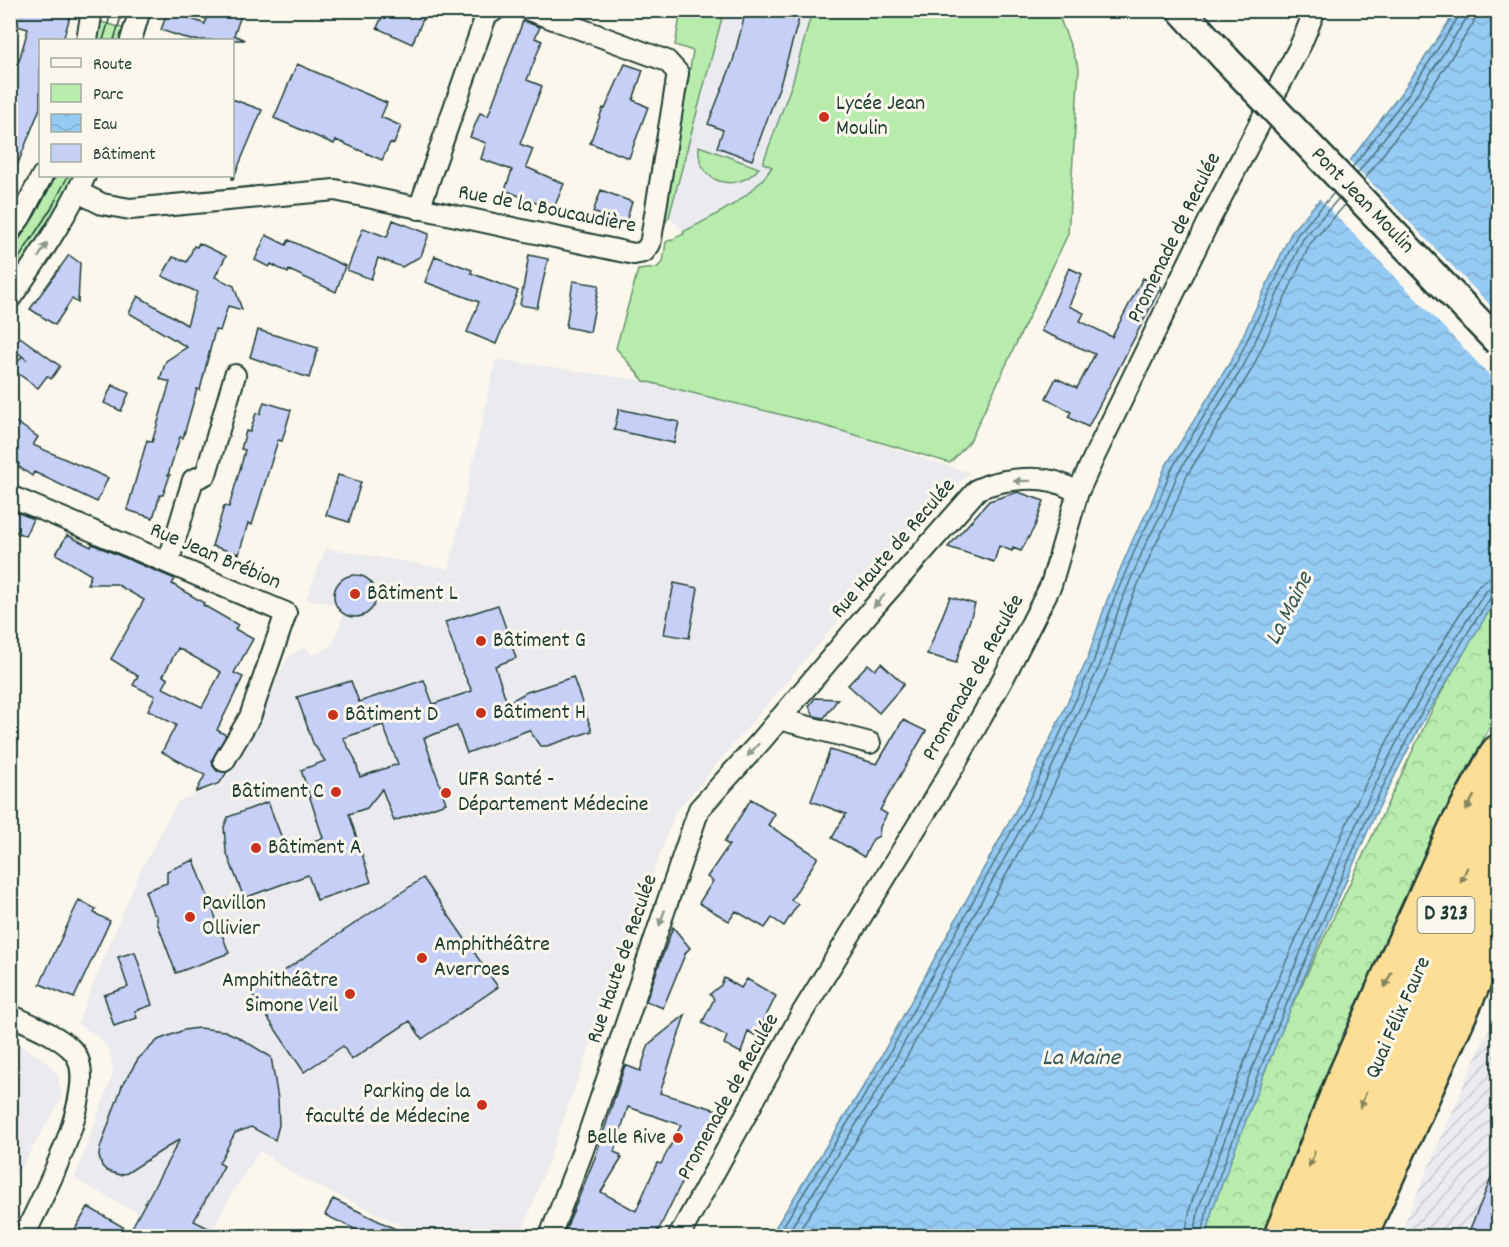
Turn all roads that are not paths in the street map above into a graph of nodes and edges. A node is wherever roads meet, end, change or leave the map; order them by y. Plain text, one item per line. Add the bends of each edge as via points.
1 (92, 10) edge
2 (140, 10) edge
3 (495, 10) edge
4 (529, 10) edge
5 (1181, 10) edge
6 (1315, 10) edge
7 (87, 39) edge
8 (131, 39) edge
9 (41, 177) edge
10 (81, 184) edge
11 (419, 209) junction
12 (10, 231) edge
13 (10, 299) edge
14 (1498, 342) edge
15 (235, 375) dead end
16 (1078, 492) junction
17 (10, 496) edge
18 (168, 563) junction
19 (779, 719) junction
20 (870, 743) dead end
21 (1498, 752) edge
22 (224, 761) dead end
23 (1498, 803) edge
24 (1498, 861) edge
25 (1498, 928) edge
26 (1498, 968) edge
27 (10, 1015) edge
28 (24, 1236) edge
29 (550, 1236) edge
30 (679, 1236) edge
31 (1281, 1236) edge
32 (1307, 1236) edge
33 (1334, 1236) edge
34 (1360, 1236) edge
35 (1377, 1236) edge

1 - 7 street
2 - 8 street
3 - 11 street, Rue de la Boucaudière via 486,16
4 - 11 street, Rue de la Boucaudière via 667,61 678,73 650,244 644,252 634,254
5 - 14 main road, Pont Jean Moulin, bridge
6 - 16 street, Promenade de Reculée
9 - 12 street
10 - 11 street, Rue de la Boucaudière via 102,204 130,209 335,190
13 -> 10 street
15 - 18 street via 206,474 194,480
16 -> 19 street, Rue Haute de Reculée via 1052,481 1021,480 978,489
16 - 30 street, Promenade de Reculée via 1051,585 1004,677 954,766 802,1013
17 - 18 street, Rue Jean Brébion
18 - 22 street, Rue Jean Brébion via 286,613 250,717
19 - 20 street
19 -> 29 street, Rue Haute de Reculée via 699,809
21 -> 31 highway via 1455,830 1398,956
23 -> 32 highway, Quai Félix Faure / D 323 via 1372,1078
24 - 33 highway, Quai Félix Faure / D 323
25 - 34 highway
26 - 35 highway
27 - 28 street via 50,1035 73,1052 81,1064 82,1082 74,1120

